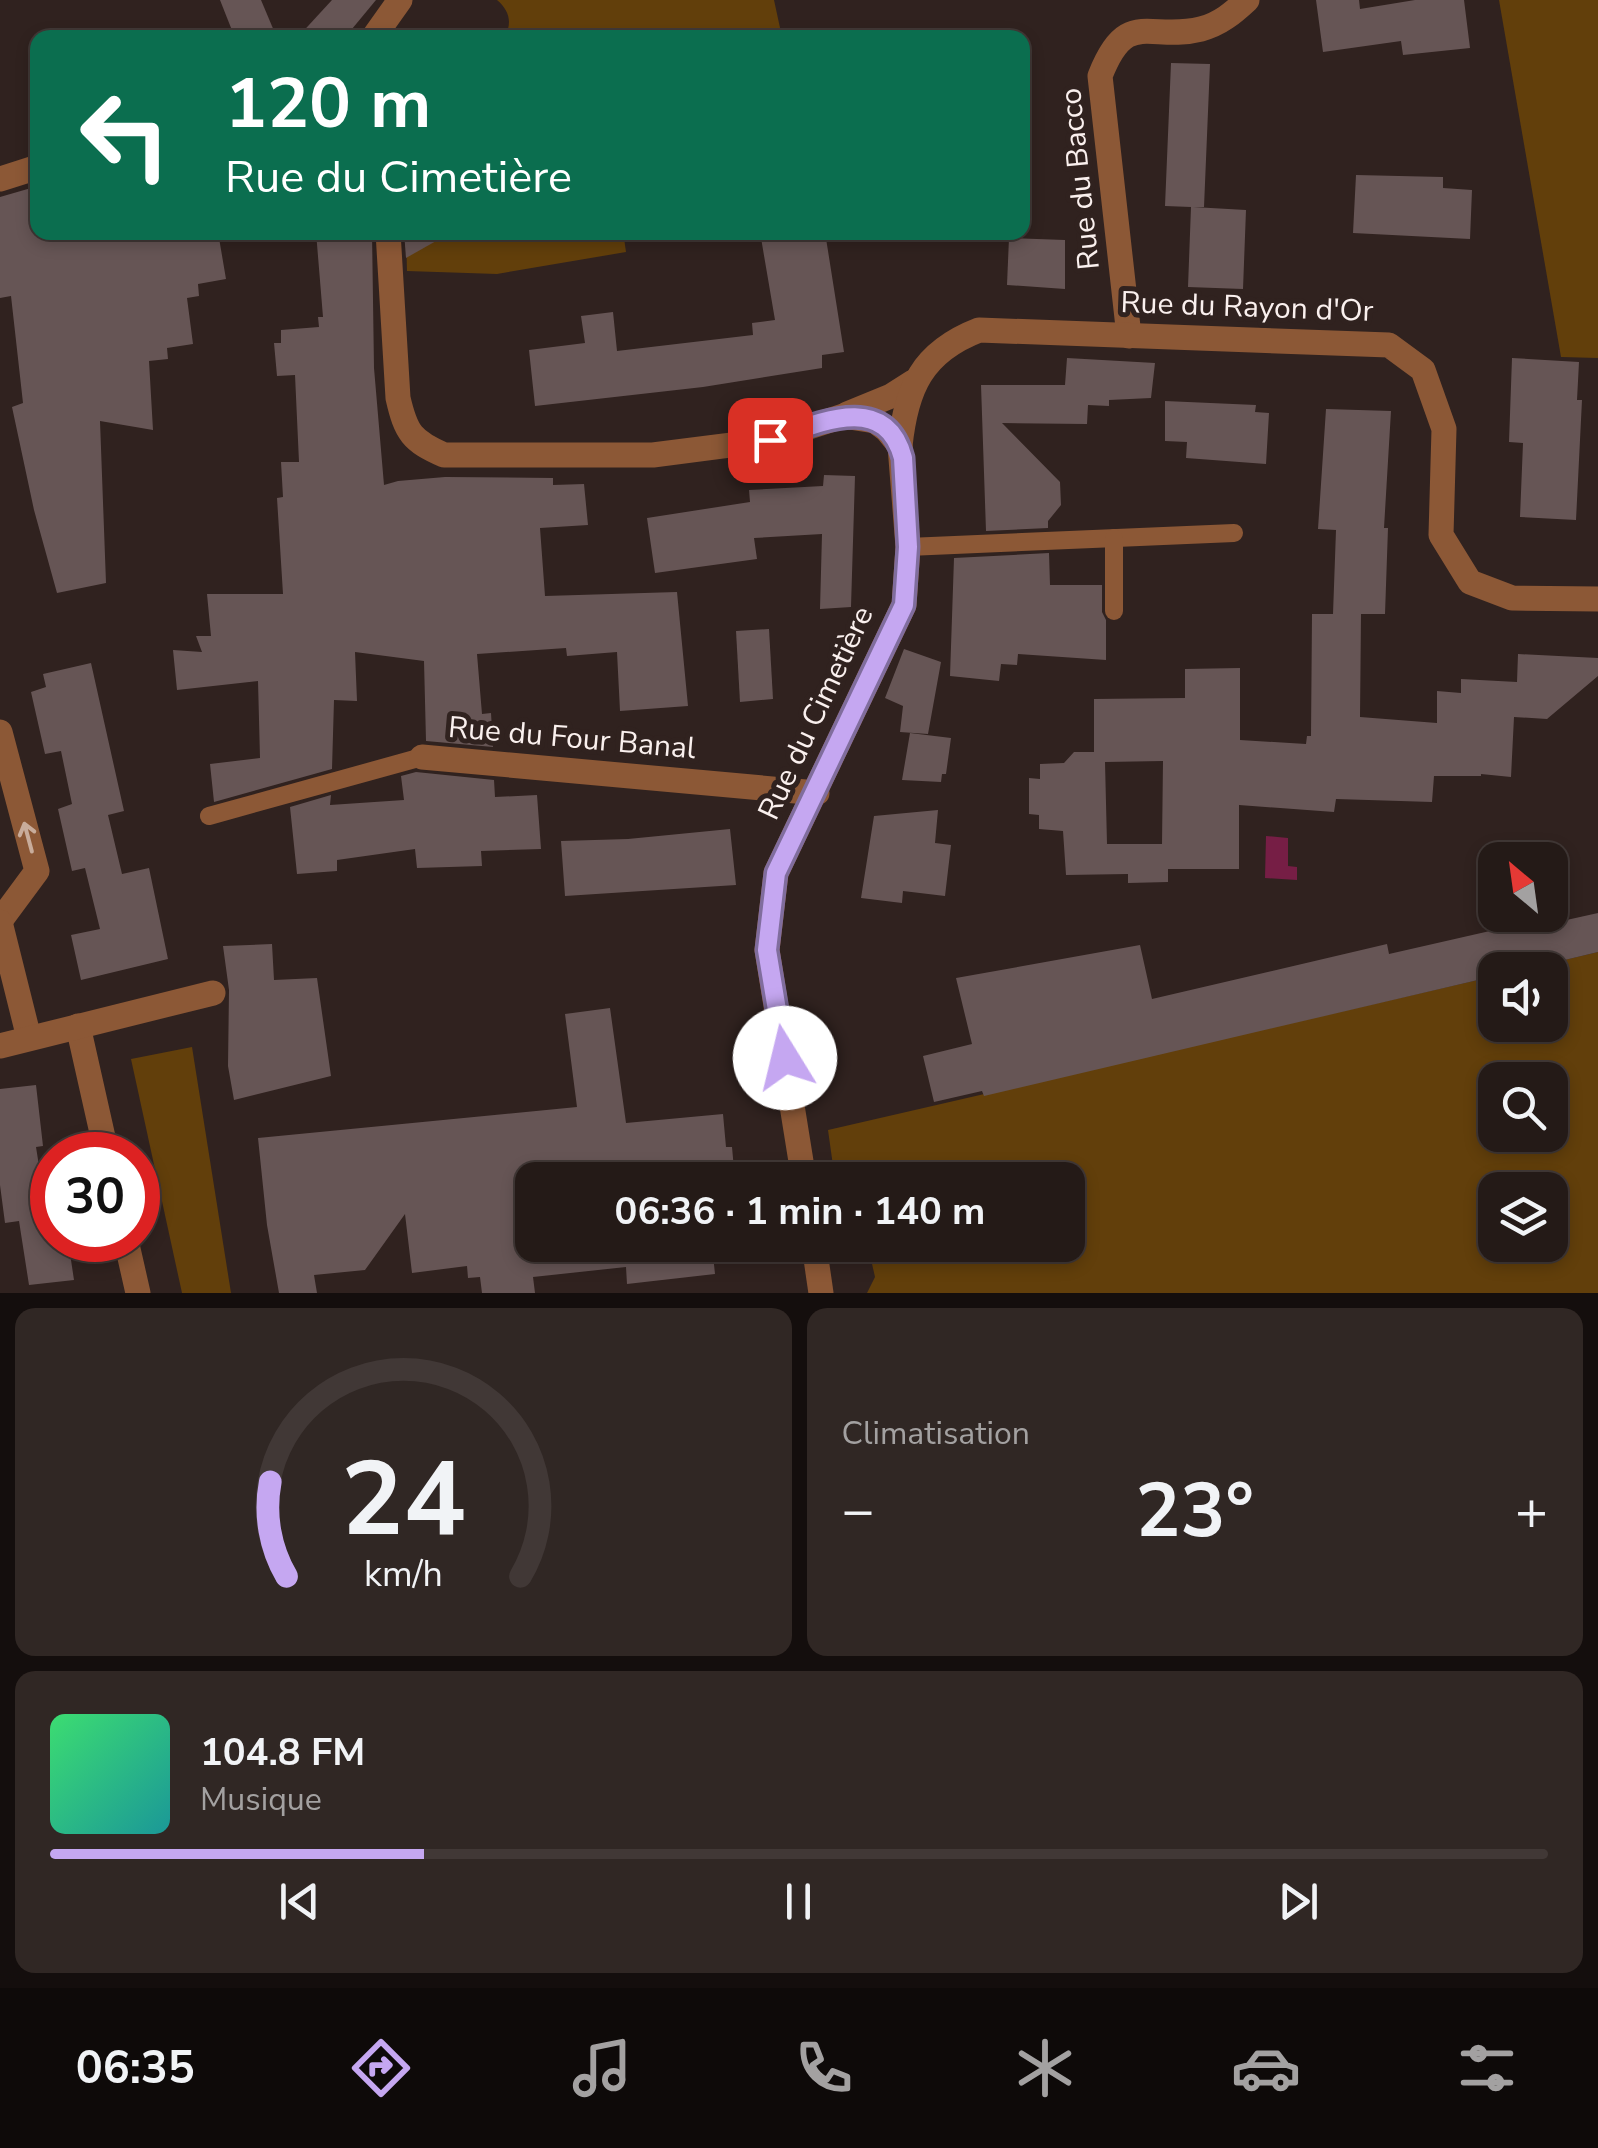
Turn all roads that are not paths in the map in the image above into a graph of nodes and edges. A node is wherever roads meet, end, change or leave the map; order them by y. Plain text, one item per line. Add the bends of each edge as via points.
1 (400, 0) edge
2 (1247, 0) edge
3 (379, 30) edge
4 (30, 169) edge
5 (0, 180) edge
6 (388, 240) edge
7 (1129, 336) junction
8 (913, 382) junction
9 (842, 416) junction
10 (900, 446) junction
11 (1234, 532) dead end
12 (1114, 538) junction
13 (908, 547) junction
14 (1598, 599) edge
15 (1114, 611) dead end
16 (0, 732) edge
17 (422, 757) joint
18 (817, 793) junction
19 (209, 816) dead end
20 (0, 921) edge
21 (213, 993) dead end
22 (78, 1026) junction
23 (29, 1038) junction
24 (0, 1046) edge
25 (102, 1132) edge
26 (801, 1162) edge
27 (131, 1262) edge
28 (816, 1262) edge
29 (138, 1293) edge
30 (821, 1293) edge

1 - 3 street
2 - 7 street, Rue du Bacco via 1199,30 1129,34 1110,50 1100,76
4 - 5 street
6 - 9 street via 404,424 418,444 444,456 653,456 770,440
7 - 8 street, Rue du Rayon d'Or via 979,330 954,340
7 - 14 street, Rue du Rayon d'Or via 1390,345 1423,370 1444,429 1442,535 1470,582 1512,598
8 - 9 street
8 - 10 street
9 - 10 street via 875,421
10 - 13 street, Rue du Cimetière
11 - 12 lane
12 - 13 lane
12 - 15 lane
13 - 18 street, Rue du Cimetière via 904,605
20 -> 16 street via 37,870
17 - 18 street, Rue du Four Banal
17 - 19 lane, Rue du Four Banal
18 - 26 street, Rue du Cimetière via 776,873 767,950
20 - 23 street
21 - 22 street
22 - 23 street
22 - 25 street
23 - 24 street
27 - 29 street
28 - 30 street

